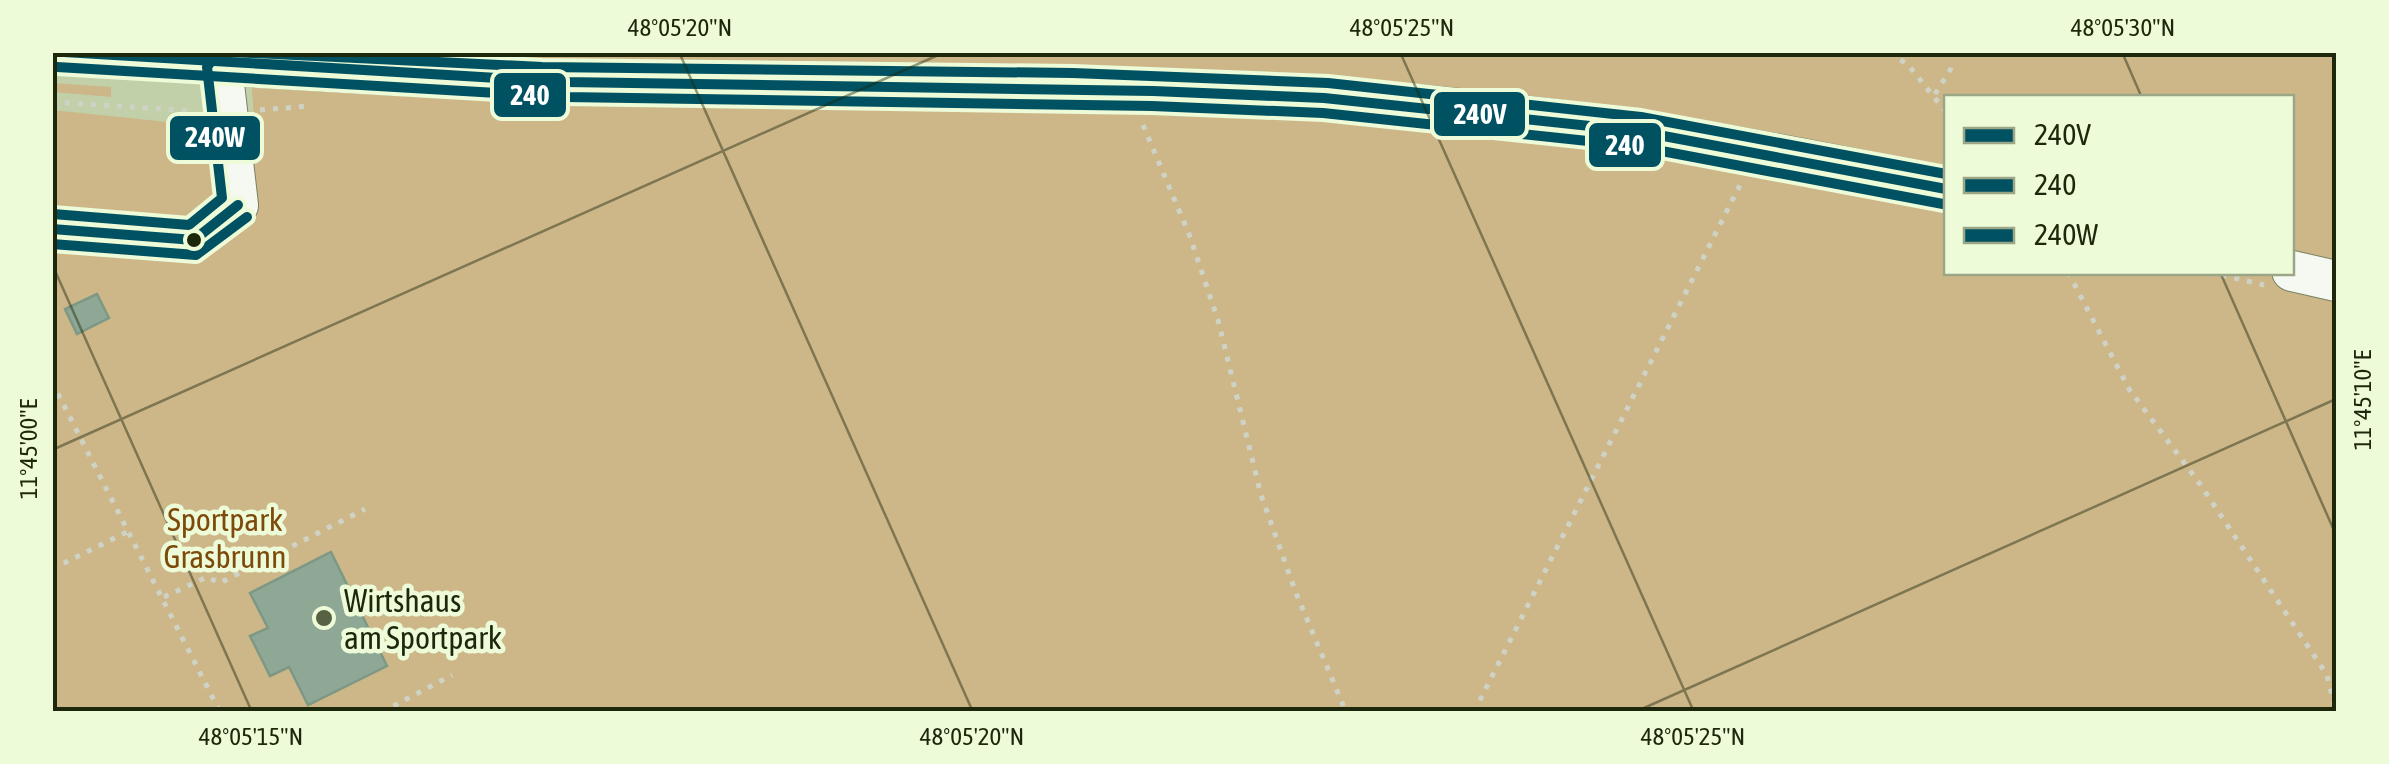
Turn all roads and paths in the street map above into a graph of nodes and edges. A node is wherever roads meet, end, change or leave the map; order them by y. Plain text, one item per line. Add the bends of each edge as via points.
1 (58, 52) edge
2 (1890, 52) edge
3 (222, 67) junction
4 (1952, 68) dead end
5 (1128, 90) junction
6 (1935, 94) junction
7 (52, 102) edge
8 (312, 106) dead end
9 (1944, 109) edge
10 (224, 113) junction
11 (1757, 152) junction
12 (1944, 189) edge
13 (52, 229) edge
14 (2294, 271) edge
15 (2070, 275) edge
16 (2336, 280) edge
17 (52, 382) edge
18 (365, 510) dead end
19 (129, 531) junction
20 (52, 569) edge
21 (164, 597) junction
22 (452, 675) dead end
23 (220, 712) edge
24 (382, 712) edge
25 (1346, 712) edge
26 (1474, 712) edge
27 (2336, 712) edge

1 - 3 street
2 - 6 path
3 - 5 street via 641,84
3 - 10 street
4 - 6 path
5 - 11 street via 1366,102
5 - 25 path via 1190,234 1261,495
6 - 9 path
7 - 10 path
8 - 10 path
10 - 13 street via 238,205 194,240
11 - 12 street
11 - 26 path
14 - 16 street
15 - 27 path via 2129,388 2327,675
17 - 19 path
18 - 21 path via 220,583 207,577
19 - 20 path
19 - 21 path
21 - 23 path
22 - 24 path

